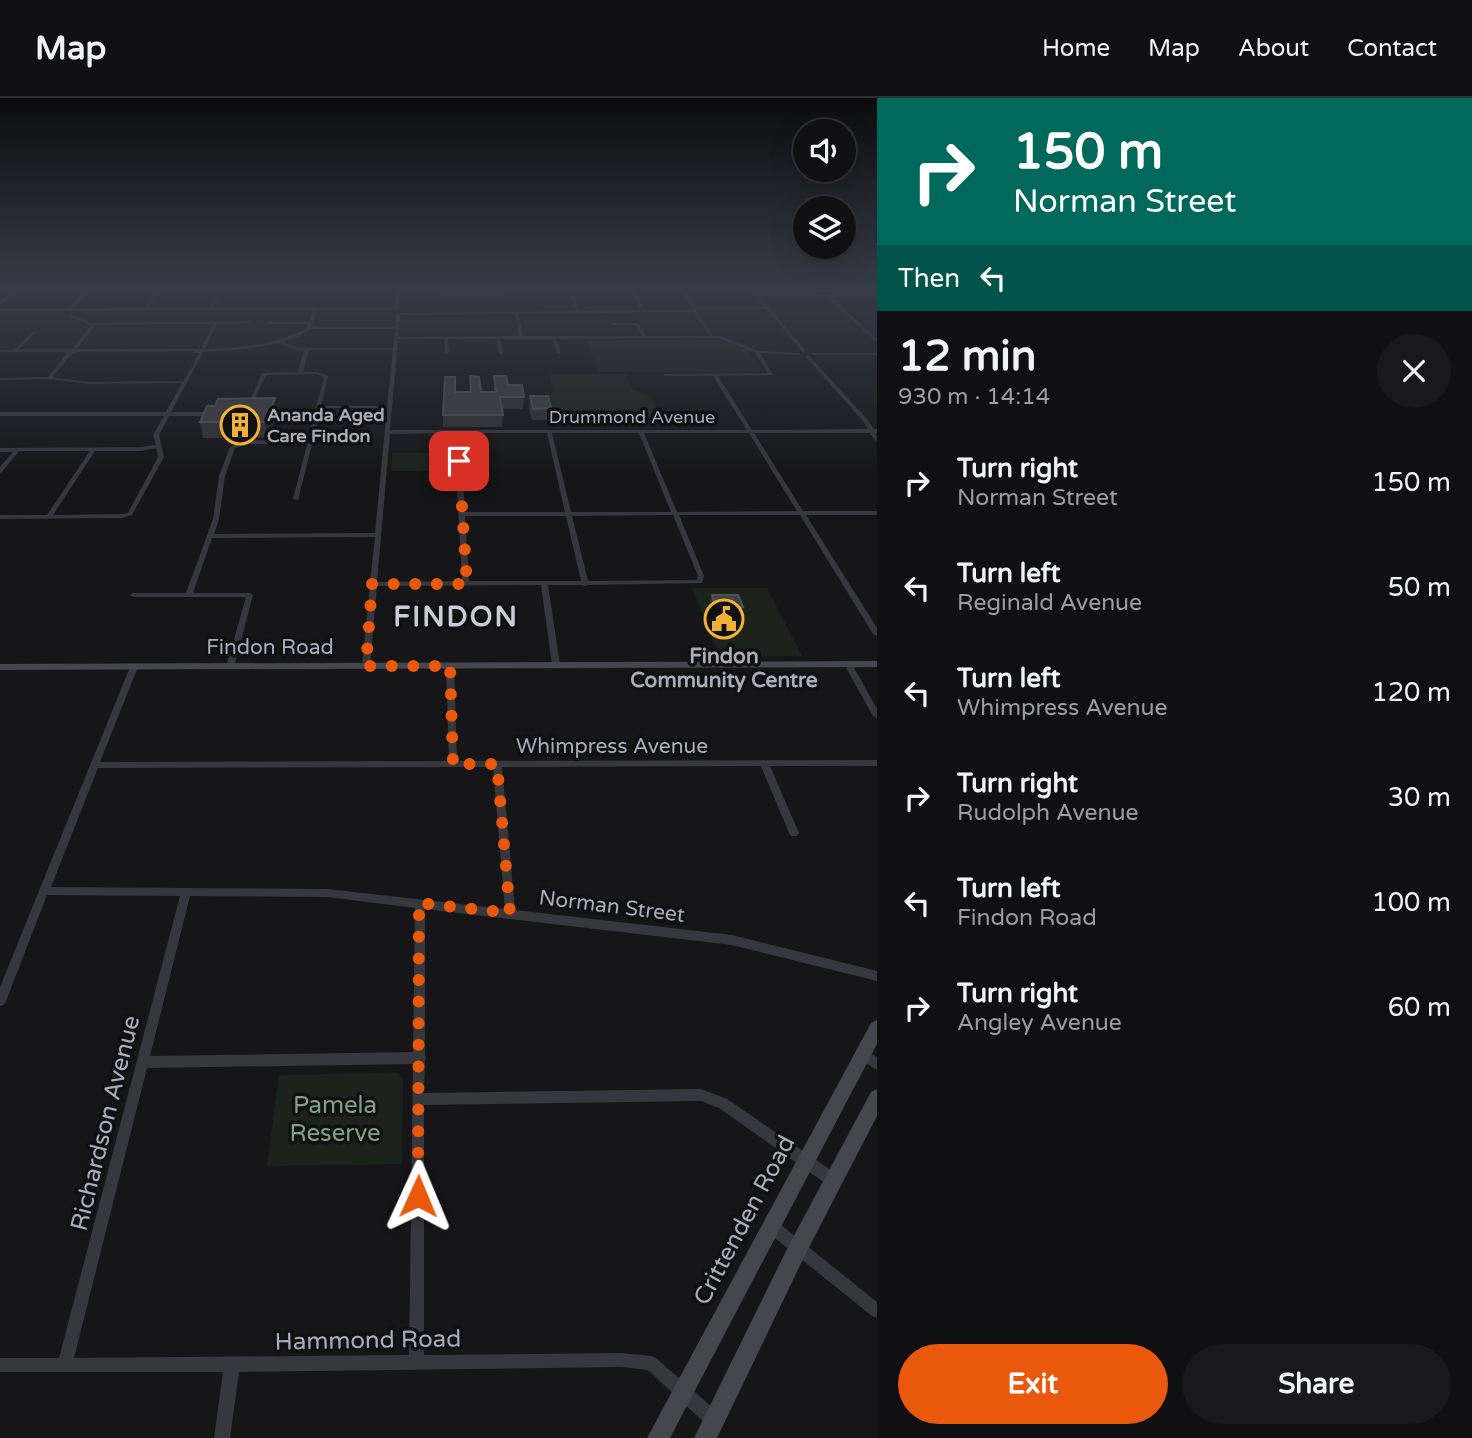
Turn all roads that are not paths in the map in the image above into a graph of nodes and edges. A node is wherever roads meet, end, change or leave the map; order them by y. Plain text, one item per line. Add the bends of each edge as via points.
1 (202, 350) edge
2 (0, 351) edge
3 (15, 351) joint
4 (72, 351) junction
5 (133, 351) edge
6 (307, 351) edge
7 (394, 351) edge
8 (755, 351) edge
9 (803, 351) edge
10 (758, 352) junction
11 (806, 354) junction
12 (877, 354) edge
13 (300, 373) junction
14 (665, 375) dead end
15 (715, 375) junction
16 (49, 378) junction
17 (0, 379) edge
18 (185, 382) junction
19 (253, 398) edge
20 (318, 407) junction
21 (389, 407) junction
22 (0, 414) edge
23 (167, 414) junction
24 (209, 414) edge
25 (549, 431) junction
26 (641, 431) junction
27 (750, 431) junction
28 (874, 431) edge
29 (387, 432) junction
30 (457, 432) junction
31 (877, 439) edge
32 (309, 443) junction
33 (159, 446) junction
34 (0, 450) edge
35 (17, 450) junction
36 (93, 450) junction
37 (0, 471) edge
38 (296, 499) dead end
39 (801, 512) junction
40 (568, 513) junction
41 (674, 513) junction
42 (877, 513) edge
43 (462, 514) junction
44 (49, 516) junction
45 (0, 517) edge
46 (377, 535) junction
47 (211, 536) junction
48 (372, 584) junction
49 (467, 584) junction
50 (544, 584) junction
51 (585, 584) junction
52 (133, 595) dead end
53 (188, 595) junction
54 (877, 634) edge
55 (848, 664) junction
56 (877, 664) edge
57 (556, 665) junction
58 (366, 666) junction
59 (450, 666) junction
60 (0, 667) edge
61 (134, 667) junction
62 (230, 667) junction
63 (877, 716) edge
64 (764, 763) junction
65 (877, 763) edge
66 (453, 764) junction
67 (497, 764) junction
68 (95, 765) junction
69 (794, 833) dead end
70 (44, 891) junction
71 (186, 891) junction
72 (419, 903) junction
73 (510, 913) junction
74 (877, 976) edge
75 (3, 985) edge
76 (0, 1001) edge
77 (877, 1028) edge
78 (419, 1058) junction
79 (870, 1060) edge
80 (142, 1062) junction
81 (877, 1098) edge
82 (419, 1099) junction
83 (804, 1160) junction
84 (833, 1180) junction
85 (771, 1226) junction
86 (798, 1248) junction
87 (877, 1311) edge
88 (416, 1362) junction
89 (0, 1365) edge
90 (65, 1365) junction
91 (232, 1365) junction
92 (684, 1391) junction
93 (710, 1429) edge
94 (222, 1438) edge
95 (658, 1438) edge

1 - 18 street
2 - 3 street
3 - 4 street
4 - 5 street
4 - 16 street
6 - 13 street
7 - 21 street
8 - 10 street
9 - 11 street
10 - 11 street
10 - 15 street via 771,374
11 - 12 street
11 - 28 street
13 - 19 street via 264,374
13 - 20 street via 326,376
14 - 15 street
15 - 27 street
16 - 17 street
16 - 18 street via 88,383
18 - 23 street
20 - 21 street
20 - 32 street
21 - 29 street
22 - 23 street
23 - 24 street
23 - 33 street via 156,435
25 - 26 street, Drummond Avenue
25 - 30 street, Drummond Avenue
25 - 40 street
26 - 27 street, Drummond Avenue
26 - 41 street
27 - 28 street, Drummond Avenue
27 - 39 street
28 - 31 street
29 - 30 street, Drummond Avenue
29 - 46 street
30 - 43 street
32 - 38 street
32 - 47 street via 239,443 233,447 222,476
33 - 36 street
33 - 44 street via 161,457 130,514
34 - 35 street
35 - 36 street
35 - 37 street
36 - 44 street
39 - 41 street
39 - 42 street
39 - 54 street
40 - 41 street
40 - 43 street
40 - 51 street
41 - 51 street via 700,582
43 - 49 street
44 - 45 street
46 - 47 street
46 - 48 street
47 - 53 street
48 - 49 street
48 - 58 street
49 - 50 street
50 - 51 street
50 - 57 street
52 - 53 street
53 - 62 street via 250,595
55 - 56 main road, Findon Road
55 - 57 main road, Findon Road
55 - 63 street
57 - 59 main road, Findon Road
58 - 59 main road, Findon Road
58 - 62 main road, Findon Road
59 - 66 street
60 - 61 main road, Findon Road
61 - 62 main road, Findon Road
61 - 68 street
64 - 65 street, Whimpress Avenue
64 - 67 street, Whimpress Avenue
64 - 69 street
66 - 67 street, Whimpress Avenue
66 - 68 street, Whimpress Avenue
67 - 73 street
68 - 70 street
70 - 71 street, Norman Street
70 - 75 street
71 - 72 street, Norman Street via 327,893
71 - 80 street, Richardson Avenue
72 - 73 street, Norman Street
72 - 78 street
73 - 74 street, Norman Street via 732,940
75 - 76 street
77 - 79 main road, Crittenden Road
78 - 80 street
78 - 82 street
79 - 83 main road, Crittenden Road
80 - 90 street, Richardson Avenue
81 - 84 main road
82 - 83 street via 701,1095 723,1103
82 - 88 street
83 - 84 street
83 - 85 main road, Crittenden Road
84 - 86 main road
85 - 86 street
85 - 92 main road, Crittenden Road
86 - 87 street
86 - 93 main road
88 - 91 street, Hammond Road
88 - 92 street, Hammond Road via 641,1362 650,1363
89 - 90 street, Hammond Road
90 - 91 street, Hammond Road
91 - 94 street
92 - 93 street, Hammond Road
92 - 95 main road, Crittenden Road

